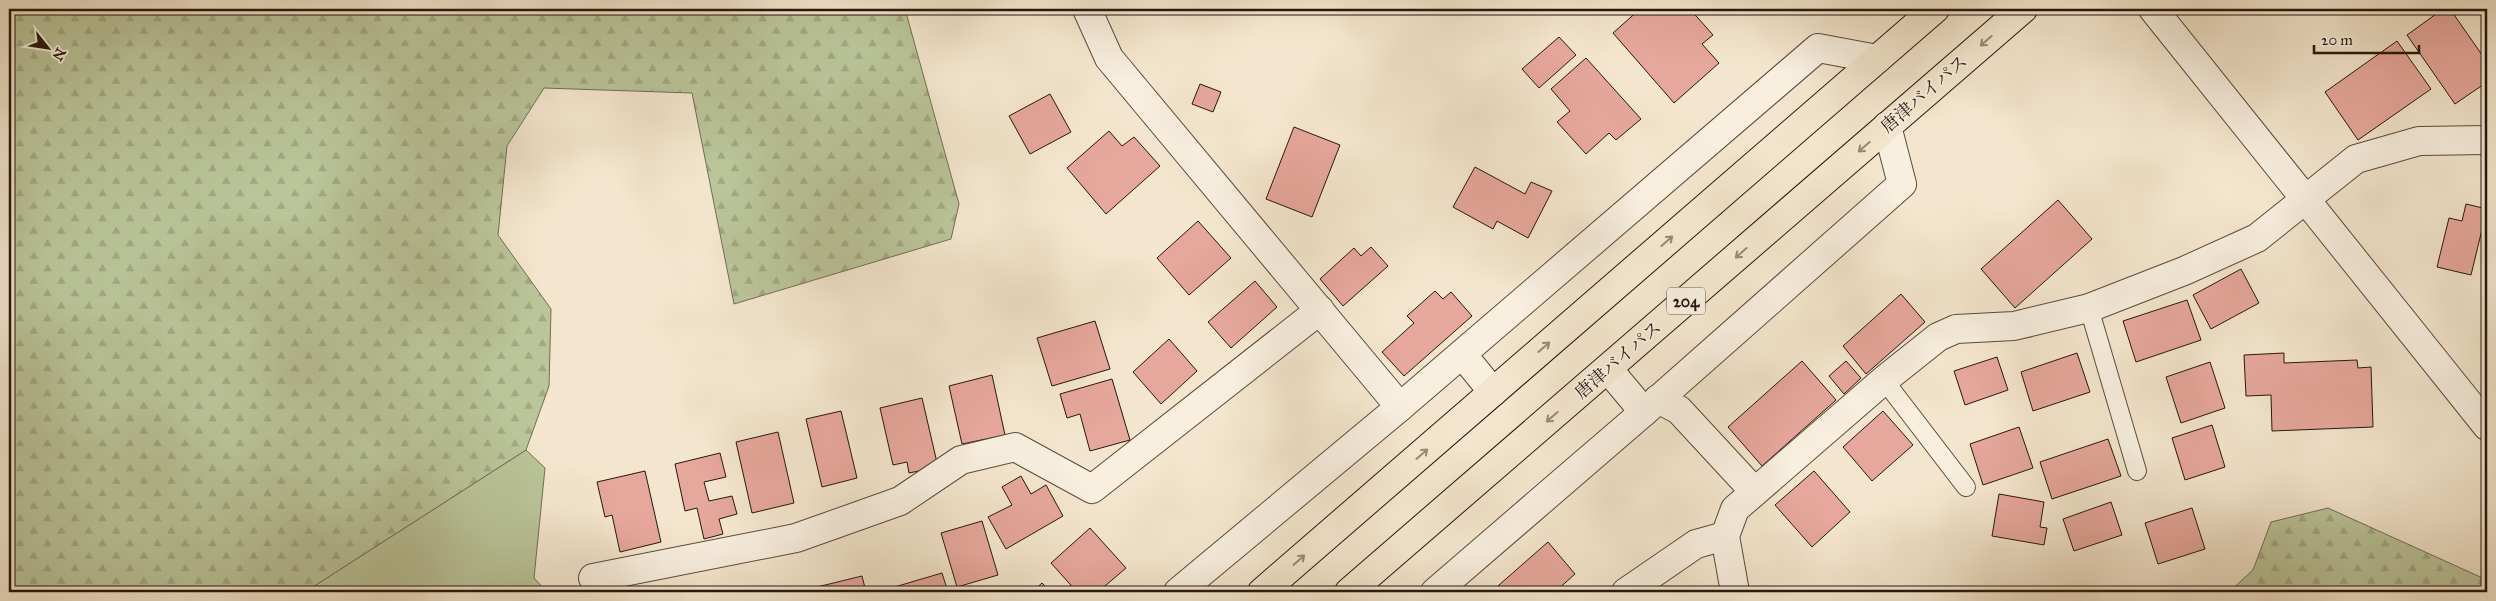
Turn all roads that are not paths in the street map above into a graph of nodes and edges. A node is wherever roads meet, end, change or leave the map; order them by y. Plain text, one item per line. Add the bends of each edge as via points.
1 (1087, 9) edge
2 (1934, 9) edge
3 (2023, 9) edge
4 (2153, 9) edge
5 (1877, 59) junction
6 (1887, 126) junction
7 (2487, 140) edge
8 (2304, 199) junction
9 (2089, 308) junction
10 (1320, 310) junction
11 (1462, 354) junction
12 (1608, 369) junction
13 (1884, 380) junction
14 (1493, 392) junction
15 (1651, 406) junction
16 (1400, 407) junction
17 (2487, 426) edge
18 (2137, 471) dead end
19 (1966, 487) dead end
20 (1754, 491) junction
21 (1725, 536) junction
22 (593, 578) dead end
23 (1178, 592) edge
24 (1262, 592) edge
25 (1349, 592) edge
26 (1436, 592) edge
27 (1626, 592) edge
28 (1735, 592) edge

1 - 10 street via 1109,58
2 - 5 highway
3 -> 6 highway, 唐津バイパス / 204
4 - 8 street
5 - 11 street via 1818,48
14 -> 5 highway
6 -> 12 highway, 唐津バイパス / 204
6 - 15 street via 1902,184
7 - 8 street via 2419,141 2356,159
8 - 9 street via 2257,238
8 - 17 street
9 - 13 street via 2014,326 1956,329 1938,338
9 - 18 lane
10 - 16 street
10 - 22 street via 1092,488 1015,447 961,460 900,501 796,538
11 - 14 street
11 - 16 street
12 - 15 street
12 -> 25 highway, 唐津バイパス / 204
13 - 19 lane
13 - 20 street
24 -> 14 highway
15 - 20 street via 1678,410
15 - 26 street
16 - 23 street
20 - 21 street via 1735,509
21 - 27 street via 1696,544
21 - 28 street

